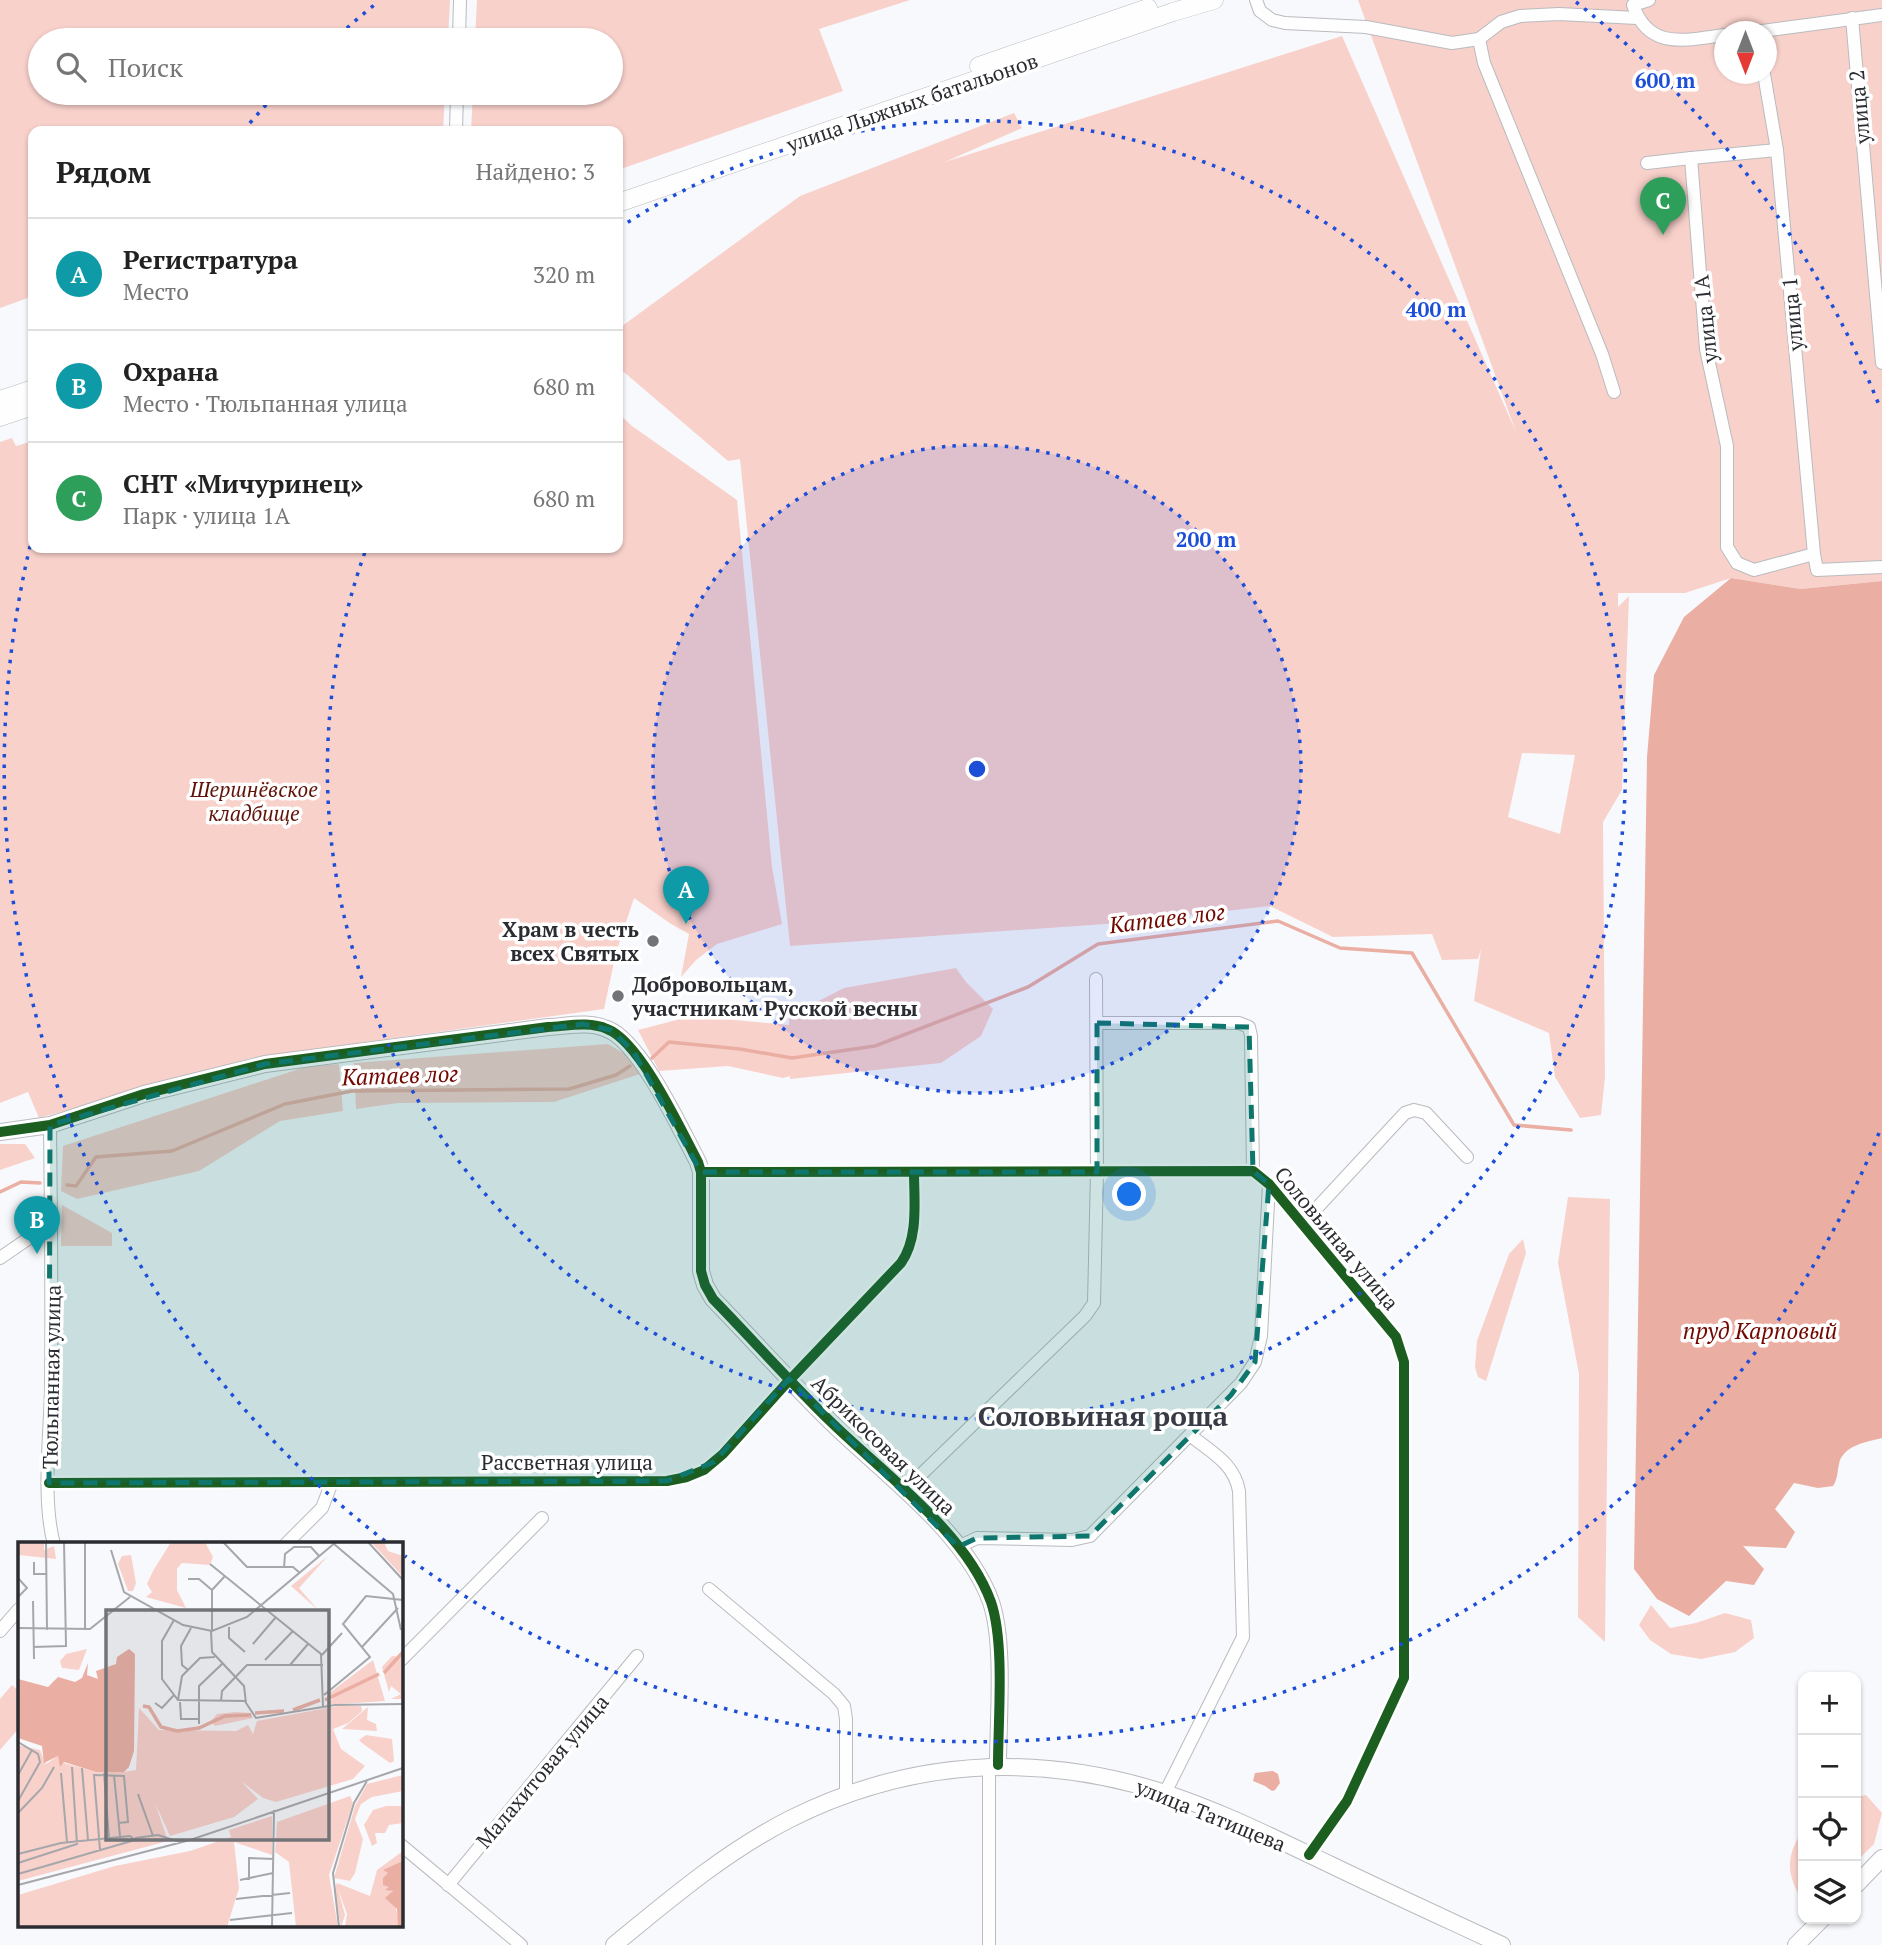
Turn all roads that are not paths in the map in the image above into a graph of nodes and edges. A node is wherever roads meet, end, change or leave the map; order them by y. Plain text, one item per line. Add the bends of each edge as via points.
1 (460, 0) edge
2 (1175, 0) edge
3 (1256, 0) edge
4 (1649, 0) edge
5 (1211, 1) edge
6 (1882, 15) edge
7 (1637, 18) junction
8 (1852, 18) junction
9 (459, 28) edge
10 (1777, 28) edge
11 (1714, 36) edge
12 (1479, 39) junction
13 (1766, 84) edge
14 (457, 105) edge
15 (456, 126) edge
16 (1777, 150) junction
17 (1691, 158) junction
18 (1647, 163) dead end
19 (623, 190) edge
20 (623, 201) edge
21 (1882, 363) edge
22 (28, 391) edge
23 (1614, 392) dead end
24 (0, 400) edge
25 (28, 408) edge
26 (0, 417) edge
27 (1814, 554) junction
28 (1882, 567) edge
29 (1096, 979) dead end
30 (1097, 1024) junction
31 (50, 1125) junction
32 (0, 1132) edge
33 (1467, 1157) dead end
34 (1253, 1171) junction
35 (701, 1172) junction
36 (914, 1172) junction
37 (1097, 1172) junction
38 (1269, 1184) junction
39 (51, 1223) junction
40 (1303, 1223) junction
41 (0, 1258) edge
42 (789, 1380) junction
43 (1191, 1435) junction
44 (332, 1482) junction
45 (49, 1483) junction
46 (904, 1491) junction
47 (542, 1518) dead end
48 (54, 1542) edge
49 (288, 1542) edge
50 (958, 1547) junction
51 (709, 1589) dead end
52 (18, 1610) edge
53 (0, 1631) edge
54 (637, 1656) dead end
55 (402, 1659) edge
56 (993, 1765) junction
57 (1165, 1793) junction
58 (846, 1795) junction
59 (402, 1846) edge
60 (1309, 1855) junction
61 (1882, 1858) edge
62 (1861, 1880) edge
63 (448, 1885) junction
64 (1817, 1924) edge
65 (521, 1945) edge
66 (614, 1945) edge
67 (989, 1945) edge
68 (1502, 1945) edge
69 (1796, 1945) edge

1 - 9 street
2 - 19 main road, улица Лыжных батальонов
3 - 12 street via 1260,11 1285,23 1367,27 1443,43
4 - 7 street via 1633,5
5 - 20 main road, улица Лыжных батальонов
6 - 8 street
7 - 11 street via 1654,34 1674,41
7 - 12 street via 1520,16 1502,22
8 - 10 street
8 - 21 street, улица 2
12 - 23 street via 1484,63
13 - 16 street, улица 1
14 - 15 street
16 - 17 street
16 - 27 street, улица 1
17 - 18 street
17 - 27 street, улица 1А via 1706,349 1727,446 1727,547 1737,563 1754,570
22 - 24 main road
25 - 26 main road
27 - 28 street via 1817,570
29 - 30 street
30 - 34 street via 1240,1023 1249,1027
30 - 37 street
31 - 32 street
31 - 35 street via 167,1088 265,1064 583,1024 611,1030 633,1051 677,1122
31 - 39 street, Тюльпанная улица
33 - 40 street via 1426,1113 1411,1111 1398,1119
34 - 37 street, Соловьиная улица
34 - 38 street, Соловьиная улица
35 - 36 street, Соловьиная улица
35 - 42 street, Абрикосовая улица via 701,1271 705,1285
36 - 37 street, Соловьиная улица
36 - 42 street, Рассветная улица via 906,1256
37 - 46 street via 1096,1294 1090,1311
38 - 40 street, Соловьиная улица
38 - 43 street via 1261,1336 1255,1362
39 - 41 street
39 - 45 street, Тюльпанная улица
40 - 60 street, Соловьиная улица via 1396,1337 1404,1376 1404,1678 1347,1801
42 - 44 street, Рассветная улица via 723,1454 687,1477 667,1481
42 - 46 street, Абрикосовая улица
43 - 50 street via 1090,1536 1072,1540 977,1538
43 - 57 street via 1232,1469 1237,1479 1243,1637
44 - 45 street, Рассветная улица
44 - 49 street via 322,1508
45 - 48 street, Тюльпанная улица
46 - 50 street, Абрикосовая улица
47 - 55 street
50 - 56 street, Абрикосовая улица via 986,1589 996,1622
51 - 58 street via 844,1706
52 - 53 street
54 - 63 street, Малахитовая улица
56 - 57 street, улица Татищева via 1076,1771
56 - 58 street, улица Татищева via 907,1778
56 - 67 street
57 - 60 street, улица Татищева
58 - 66 street, улица Татищева via 789,1820 727,1856
59 - 63 street
60 - 68 street, улица Татищева
61 - 62 street
63 - 65 street
64 - 69 street

